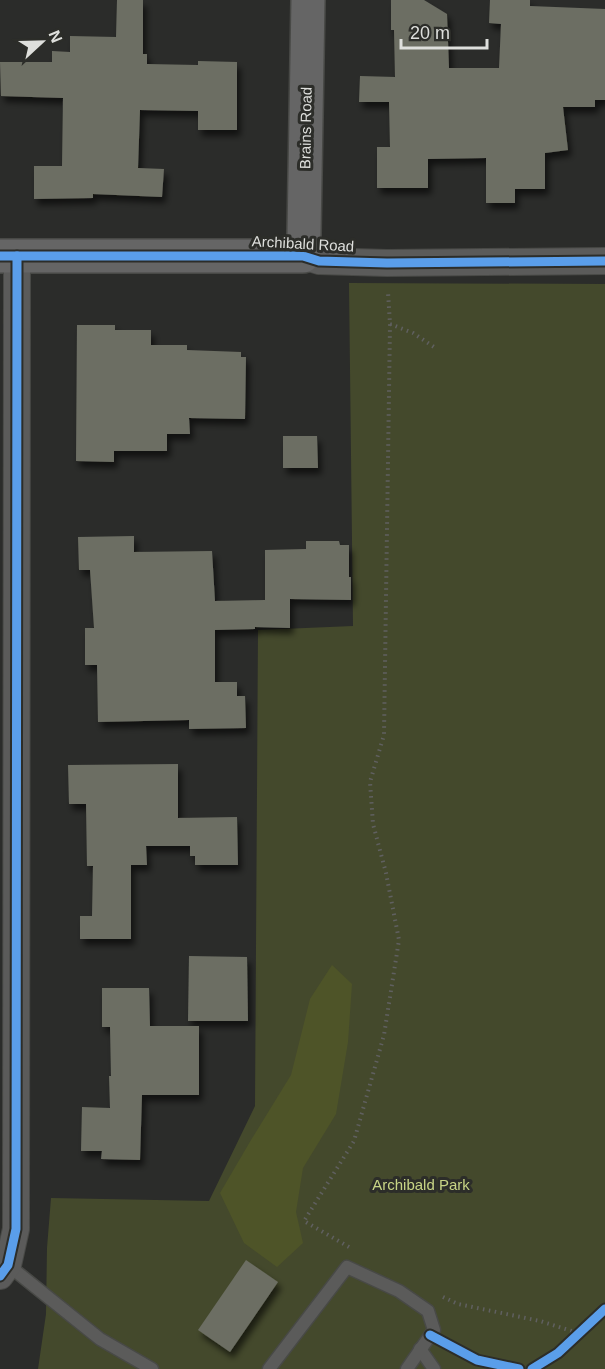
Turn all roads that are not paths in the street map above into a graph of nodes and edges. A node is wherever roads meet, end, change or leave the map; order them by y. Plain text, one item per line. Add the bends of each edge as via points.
1 (308, 0) edge
2 (9, 256) edge
3 (303, 256) junction
4 (605, 261) edge
5 (4, 1270) edge
6 (420, 1349) junction
7 (152, 1369) edge
8 (269, 1369) edge
9 (407, 1369) edge
10 (434, 1369) edge

1 - 3 street, Brains Road
2 - 3 street, Archibald Road
2 - 5 street via 16,1229
3 - 4 street, Archibald Road via 319,261 387,263
5 - 7 lane via 99,1339
6 - 8 lane via 434,1330 428,1311 399,1291 347,1267
6 - 9 lane
6 - 10 lane

